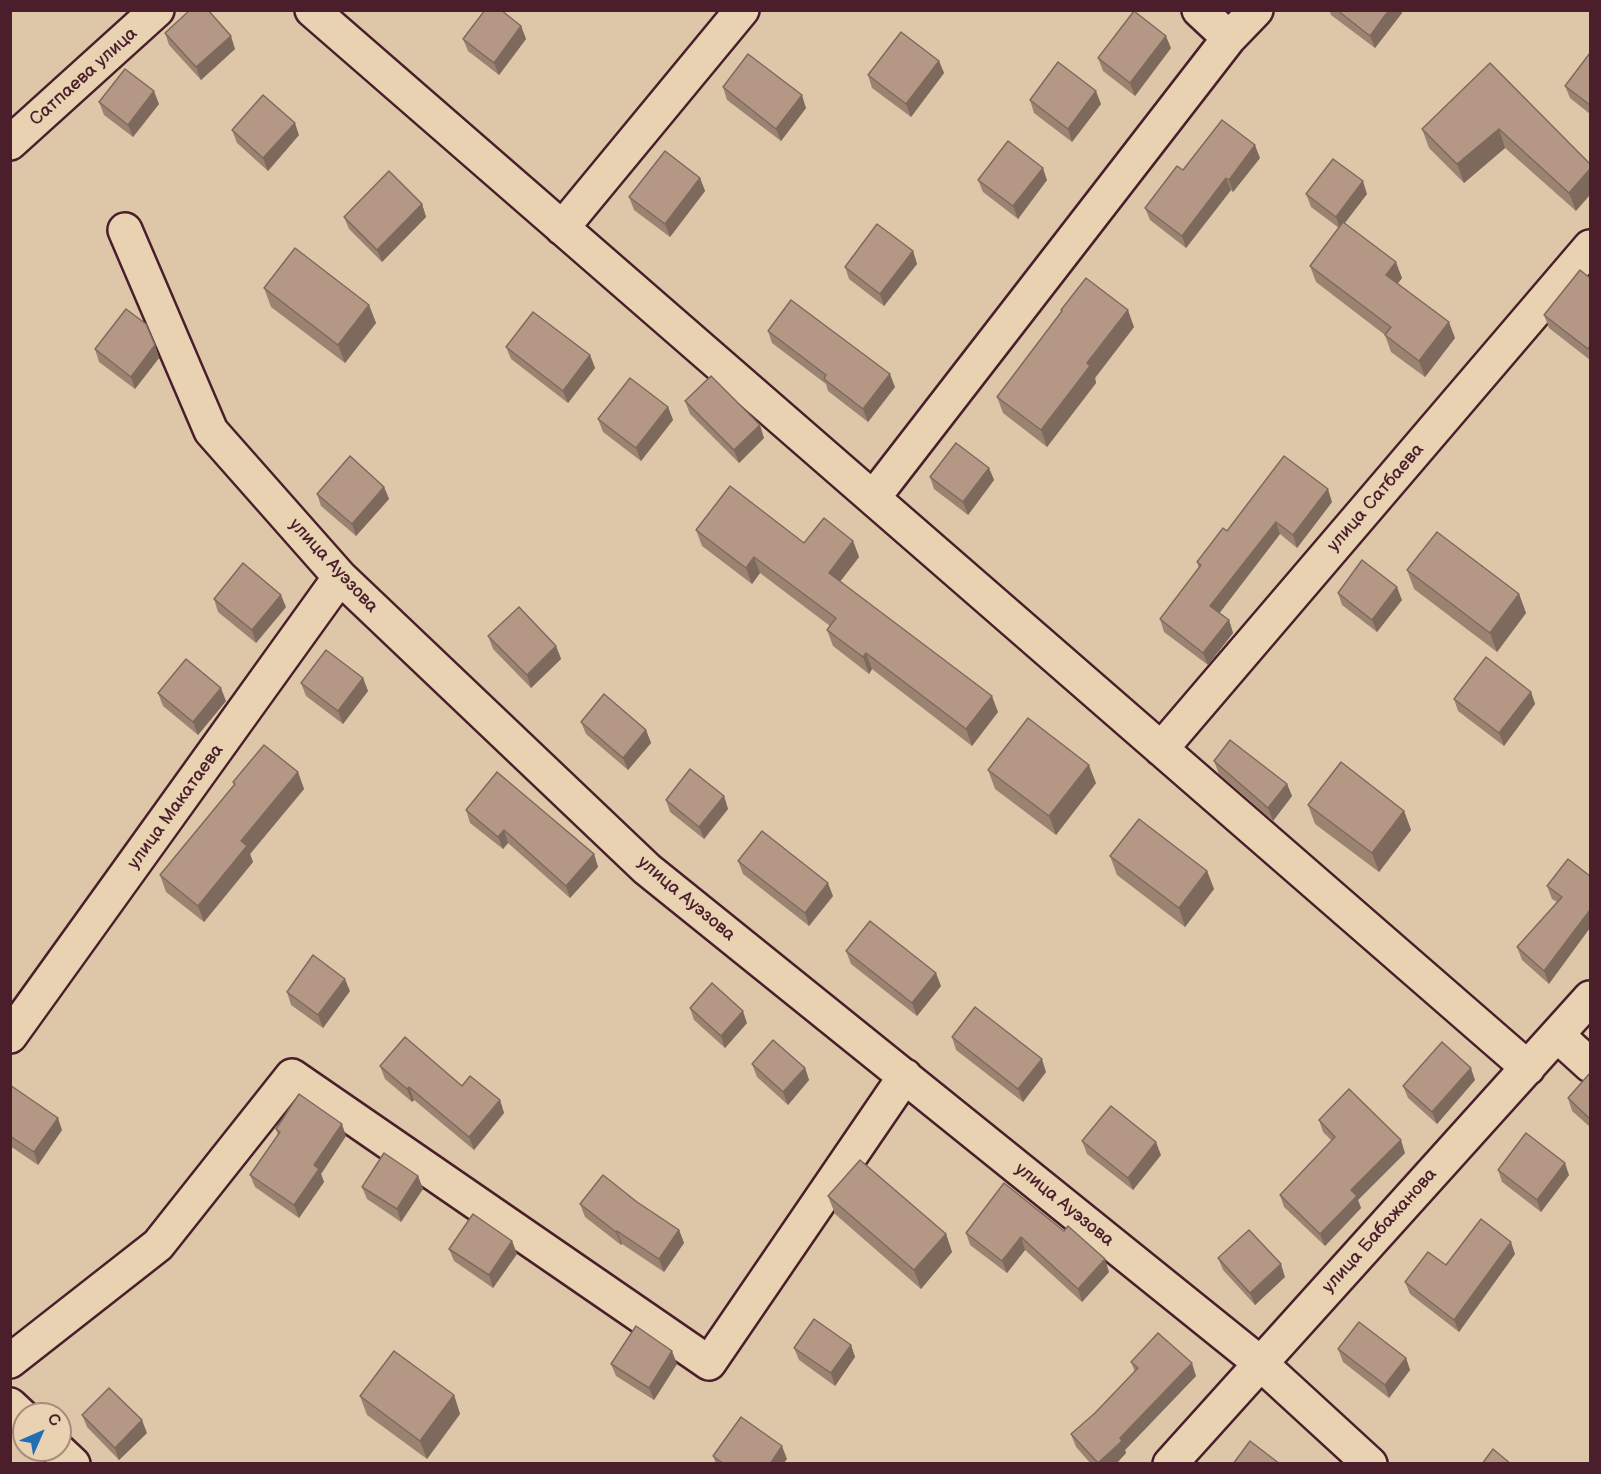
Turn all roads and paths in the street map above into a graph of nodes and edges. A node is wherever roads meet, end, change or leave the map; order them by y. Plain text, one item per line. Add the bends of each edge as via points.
1 (157, 10) edge
2 (312, 10) edge
3 (742, 10) edge
4 (1199, 10) edge
5 (1256, 10) edge
6 (1229, 38) junction
7 (10, 143) edge
8 (562, 228) junction
9 (125, 230) dead end
10 (1590, 247) edge
11 (873, 498) junction
12 (340, 577) junction
13 (1161, 749) junction
14 (1590, 999) edge
15 (1557, 1035) junction
16 (10, 1036) edge
17 (1590, 1065) edge
18 (1528, 1068) junction
19 (905, 1076) junction
20 (10, 1361) edge
21 (1260, 1363) junction
22 (1170, 1464) edge
23 (1370, 1464) edge

1 - 7 street, Сатпаева улица
2 - 8 street
3 - 8 street
4 - 6 street
5 - 6 street
6 - 11 street
8 - 11 street
9 - 12 street, улица Ауэзова via 211,431
10 - 13 street, улица Сатбаева
11 - 13 street
12 - 16 street, улица Макатаева
12 - 19 street, улица Ауэзова via 647,869
13 - 18 street
14 - 15 street, улица Бабажанова
15 - 17 street
15 - 18 street, улица Бабажанова
18 - 21 street, улица Бабажанова
19 - 20 street via 709,1363 292,1076 158,1245
19 - 21 street, улица Ауэзова
21 - 22 street, улица Бабажанова
21 - 23 street, улица Ауэзова

